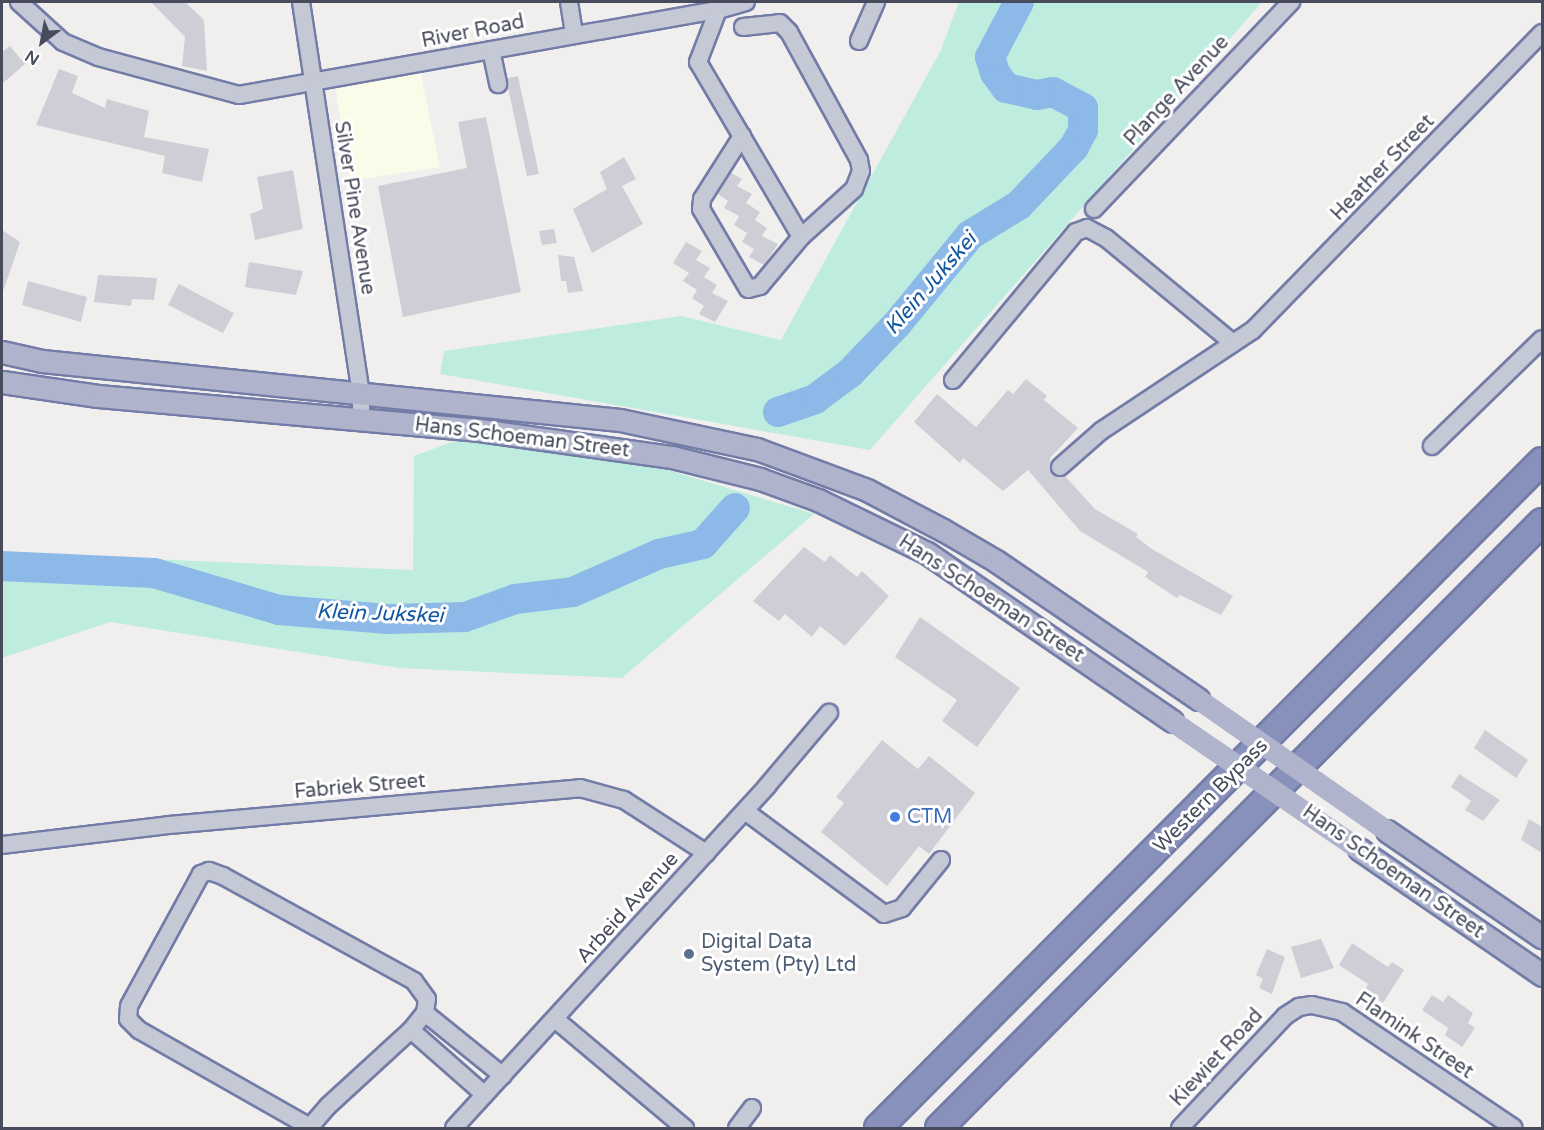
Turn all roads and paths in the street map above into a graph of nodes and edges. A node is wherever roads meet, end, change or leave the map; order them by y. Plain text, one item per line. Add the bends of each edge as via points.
1 (19, 2) edge
2 (301, 2) edge
3 (569, 2) edge
4 (746, 2) edge
5 (876, 2) edge
6 (1291, 2) edge
7 (718, 10) junction
8 (743, 27) dead end
9 (1542, 33) edge
10 (574, 34) junction
11 (859, 41) dead end
12 (491, 50) junction
13 (314, 84) junction
14 (498, 84) dead end
15 (742, 136) junction
16 (1094, 209) dead end
17 (801, 237) junction
18 (1542, 339) edge
19 (1233, 343) junction
20 (2, 352) edge
21 (953, 380) dead end
22 (2, 382) edge
23 (361, 393) junction
24 (361, 422) junction
25 (1432, 446) dead end
26 (1542, 462) edge
27 (1060, 467) dead end
28 (1542, 522) edge
29 (828, 713) dead end
30 (745, 811) junction
31 (2, 845) edge
32 (706, 853) junction
33 (941, 860) dead end
34 (1542, 937) edge
35 (1542, 975) edge
36 (425, 1013) junction
37 (1285, 1016) joint
38 (555, 1019) junction
39 (411, 1030) junction
40 (502, 1076) junction
41 (485, 1095) junction
42 (752, 1107) dead end
43 (309, 1128) edge
44 (454, 1128) edge
45 (685, 1128) edge
46 (737, 1128) edge
47 (878, 1128) edge
48 (939, 1128) edge
49 (1180, 1128) edge
50 (1514, 1128) edge

1 - 13 street, River Road via 63,42 147,73 239,95
2 - 13 street, Silver Pine Avenue
3 - 10 street
4 - 7 street, River Road
5 - 11 street
6 - 16 street, Plange Avenue
7 - 10 street, River Road
7 - 15 street via 698,62
8 - 17 street via 780,23 789,32 859,159 861,171 854,189
9 - 19 street, Heather Street via 1253,330
10 - 12 street, River Road
12 - 13 street, River Road
12 - 14 street
13 - 23 street, Silver Pine Avenue
15 - 17 street
15 - 17 street via 702,199 701,209 741,281 748,289 760,286
18 - 25 street
19 - 21 street via 1106,238 1087,228 1076,232
19 - 27 street, Heather Street via 1101,431
20 - 23 main road, Hans Schoeman Street via 42,361
22 - 24 main road, Hans Schoeman Street via 98,396
23 - 24 street, Silver Pine Avenue
23 - 34 main road, Hans Schoeman Street, bridge via 620,420 729,441 826,473 905,509 996,561
24 - 35 main road, Hans Schoeman Street, bridge via 478,430 700,463 818,500 935,559
26 - 47 highway, Western Bypass
28 - 48 highway
29 - 30 street, Arbeid Avenue
30 - 32 street, Arbeid Avenue
30 - 33 street via 884,914 902,908
31 - 32 street, Fabriek Street via 580,788 624,800
32 - 38 street, Arbeid Avenue
36 - 39 street
36 - 40 street
36 - 43 street via 427,999 414,981 223,876 208,871 201,874 129,1006 128,1019 139,1030
37 - 49 street, Kiewiet Road
37 - 50 street, Flamink Street via 1299,1007 1312,1005 1342,1012
38 - 40 street, Arbeid Avenue
38 - 45 street
39 - 41 street
39 - 43 street
40 - 41 street, Arbeid Avenue
41 - 44 street, Arbeid Avenue
42 - 46 street

